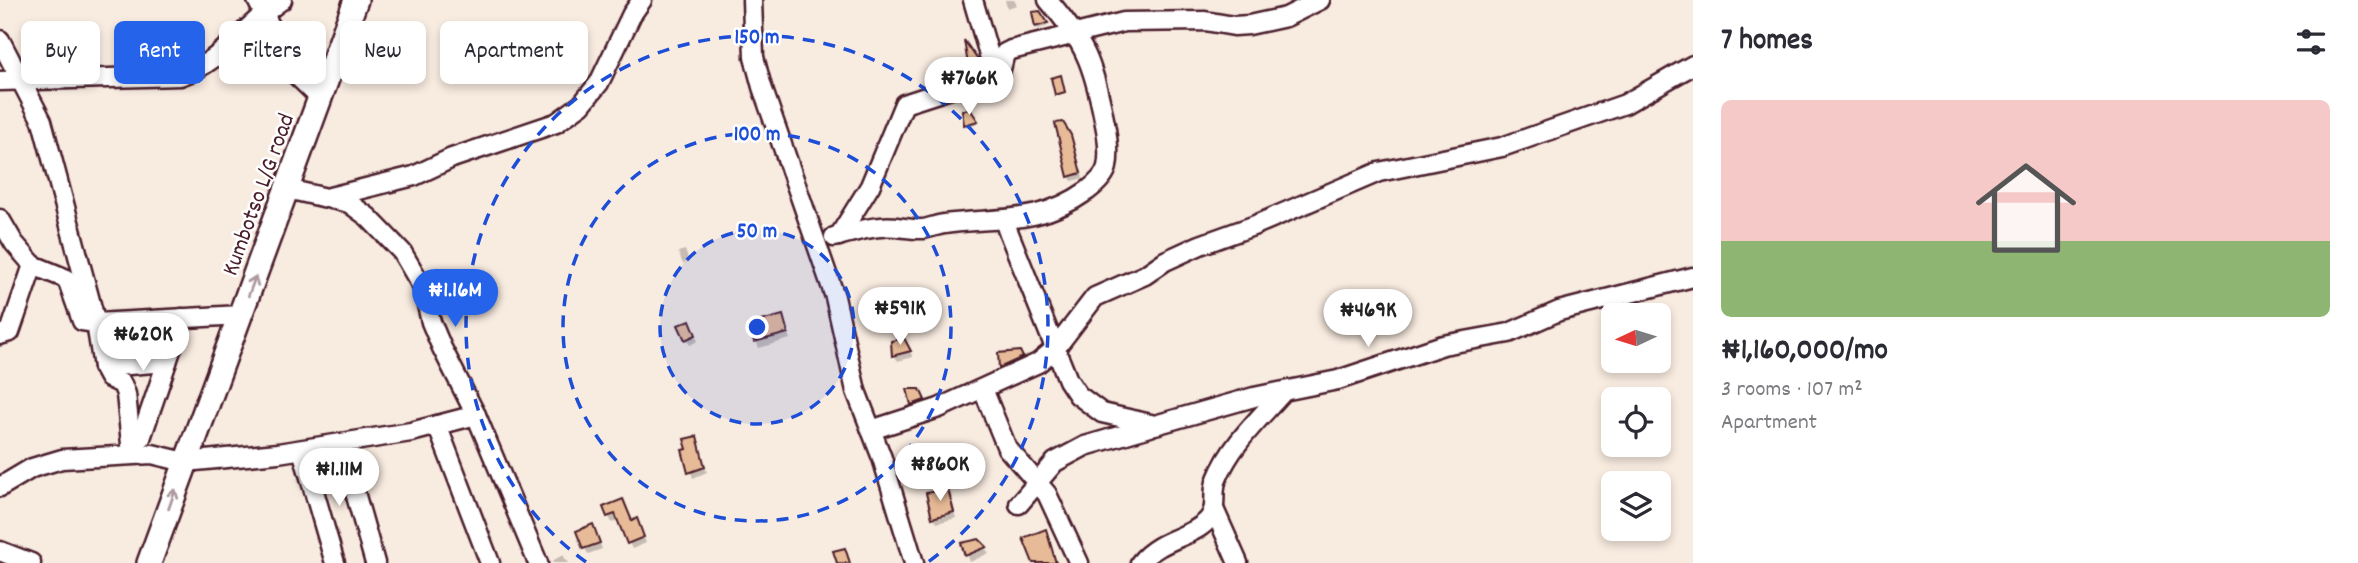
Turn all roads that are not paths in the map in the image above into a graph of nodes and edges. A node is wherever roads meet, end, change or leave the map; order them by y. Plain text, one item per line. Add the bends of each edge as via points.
1 (282, 0) edge
2 (355, 0) edge
3 (642, 0) edge
4 (752, 0) edge
5 (973, 0) edge
6 (1048, 0) edge
7 (1320, 0) edge
8 (260, 6) edge
9 (1077, 33) junction
10 (0, 40) edge
11 (1693, 65) edge
12 (995, 75) junction
13 (20, 78) junction
14 (0, 81) edge
15 (320, 98) junction
16 (287, 189) junction
17 (327, 197) junction
18 (0, 219) edge
19 (1004, 222) junction
20 (839, 236) junction
21 (816, 241) junction
22 (33, 265) junction
23 (1693, 277) edge
24 (241, 315) junction
25 (182, 318) junction
26 (96, 323) junction
27 (0, 335) edge
28 (1055, 349) junction
29 (167, 362) junction
30 (103, 367) junction
31 (983, 389) junction
32 (1282, 393) junction
33 (475, 415) junction
34 (437, 425) junction
35 (1155, 425) junction
36 (871, 430) junction
37 (341, 443) junction
38 (132, 450) junction
39 (302, 450) junction
40 (185, 462) junction
41 (1038, 481) junction
42 (0, 487) edge
43 (1019, 505) dead end
44 (1214, 509) junction
45 (0, 551) edge
46 (909, 562) edge
47 (31, 563) edge
48 (149, 563) edge
49 (335, 563) edge
50 (374, 563) edge
51 (490, 563) edge
52 (538, 563) edge
53 (1079, 563) edge
54 (1140, 563) edge
55 (1238, 563) edge

1 - 8 street
2 - 15 main road, Kumbotso L/G road
3 - 17 street via 599,83 581,105 556,123 452,158 414,176
4 - 21 street via 754,57
5 - 12 street
6 - 9 street
7 - 9 street via 1286,17 1249,25 1124,22
8 - 13 street via 201,69 180,76
8 - 15 street via 294,73
9 - 12 street via 1005,53 1002,71
9 - 19 street via 1100,96 1108,138 1107,169 1074,200 1043,214
10 - 13 street
11 - 28 street via 1625,104 1502,148 1378,172 1200,245 1095,297
12 - 20 street via 904,104 870,186
13 - 14 street
13 - 26 street via 41,121
15 - 16 main road, Kumbotso L/G road
16 - 17 street
24 -> 16 main road, Kumbotso L/G road
17 - 33 street via 349,203 402,251 423,288 436,335
18 - 22 street
19 - 20 street via 921,229 877,227
19 - 28 street
20 - 21 street
21 - 36 street via 835,297 856,391
22 - 26 street via 67,279 82,321
22 - 27 street via 10,332
23 - 32 street
24 - 25 street
24 - 40 main road, Kumbotso L/G road
25 - 26 street
25 - 29 street
26 - 30 street
28 - 31 street via 1038,363
28 - 35 street via 1068,380 1091,407 1130,422
29 - 30 street
29 - 38 street via 141,438
30 - 38 street via 127,394
31 - 36 street
31 - 41 street via 1007,448
32 - 35 street
32 - 44 street via 1235,447 1216,480
33 - 34 street
33 - 52 street
34 - 37 street
34 - 51 street
35 - 41 street via 1085,446 1055,462
36 - 46 street
37 - 39 street
37 - 50 street
38 - 40 street
38 - 42 street via 62,459 32,468
39 - 40 street
39 - 49 street
48 -> 40 main road, Kumbotso L/G road
41 - 43 street
41 - 53 street
44 - 54 street via 1205,523 1160,545
44 - 55 street
45 - 47 street

